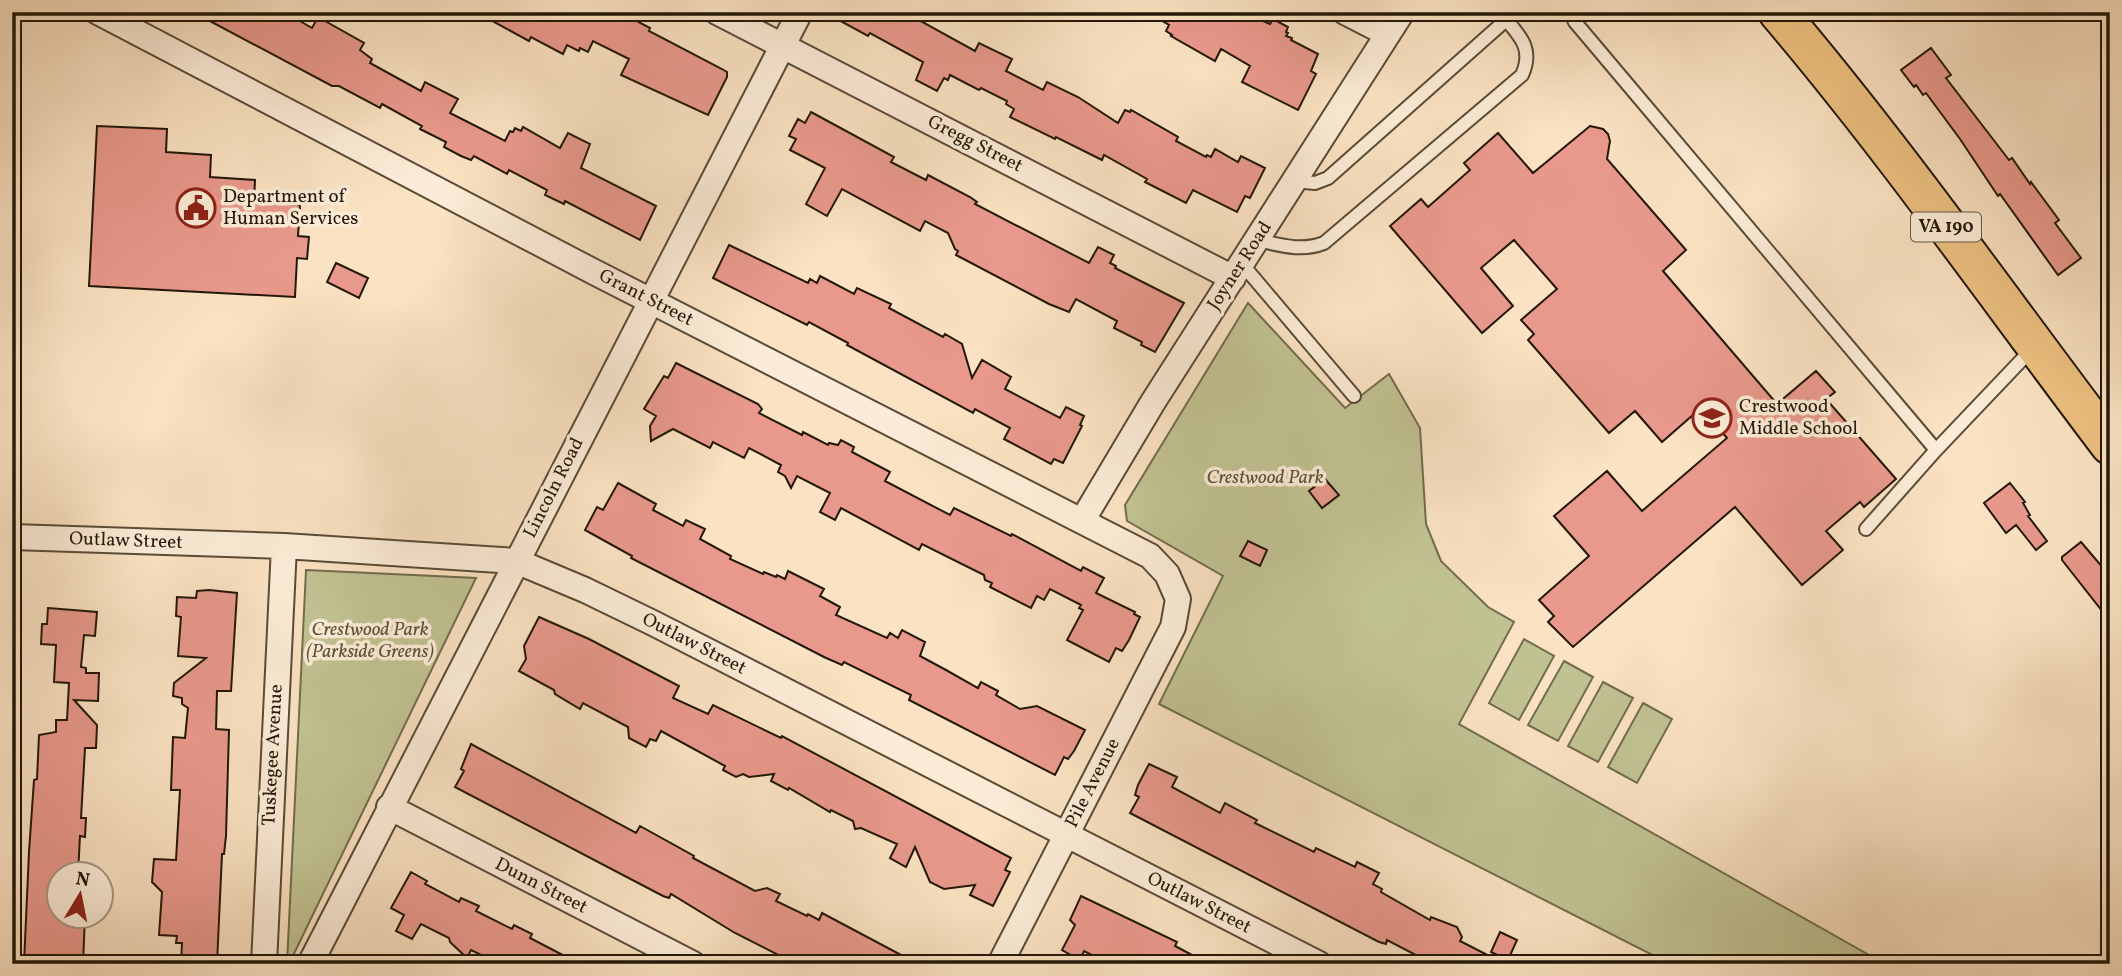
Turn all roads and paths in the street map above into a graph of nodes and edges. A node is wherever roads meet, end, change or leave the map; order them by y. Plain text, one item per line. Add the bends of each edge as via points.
1 (716, 12) edge
2 (800, 12) edge
3 (1345, 12) edge
4 (1402, 12) edge
5 (1570, 12) edge
6 (1778, 12) edge
7 (105, 14) edge
8 (1503, 16) edge
9 (1388, 34) junction
10 (782, 46) junction
11 (1294, 181) junction
12 (1256, 240) junction
13 (1237, 271) junction
14 (652, 301) junction
15 (2036, 345) junction
16 (1354, 396) dead end
17 (2107, 435) edge
18 (1936, 450) junction
19 (1082, 522) junction
20 (1866, 529) dead end
21 (12, 537) edge
22 (284, 546) junction
23 (516, 561) junction
24 (1178, 599) joint
25 (389, 807) junction
26 (1066, 835) junction
27 (264, 964) edge
28 (310, 964) edge
29 (693, 964) edge
30 (1000, 964) edge
31 (1319, 964) edge

1 - 10 street, Gregg Street
2 - 10 street, Lincoln Road
3 - 9 street
4 - 9 street, Joyner Road
5 - 18 lane
6 - 15 main road, VA 190 via 1835,79
7 - 14 street, Grant Street
8 - 11 lane via 1328,178 1315,183
8 - 12 lane via 1528,54 1522,75 1324,243 1299,249
9 - 11 street, Joyner Road
10 - 13 street, Gregg Street
10 - 14 street, Lincoln Road
11 - 12 street, Joyner Road
12 - 13 street, Joyner Road
13 - 16 lane
13 - 19 street, Joyner Road
14 - 19 street, Grant Street
14 - 23 street, Lincoln Road
15 - 17 main road, VA 190
15 - 18 lane
18 - 20 lane
19 - 24 street, Grant Street via 1150,556 1167,574
21 - 22 street, Outlaw Street
22 - 23 street, Outlaw Street
22 - 27 street, Tuskegee Avenue
23 - 25 street, Lincoln Road
23 - 26 street, Outlaw Street via 665,629
24 - 26 street, Pile Avenue via 1173,627
25 - 28 street, Lincoln Road
25 - 29 street, Dunn Street
26 - 30 street, Pile Avenue
26 - 31 street, Outlaw Street

